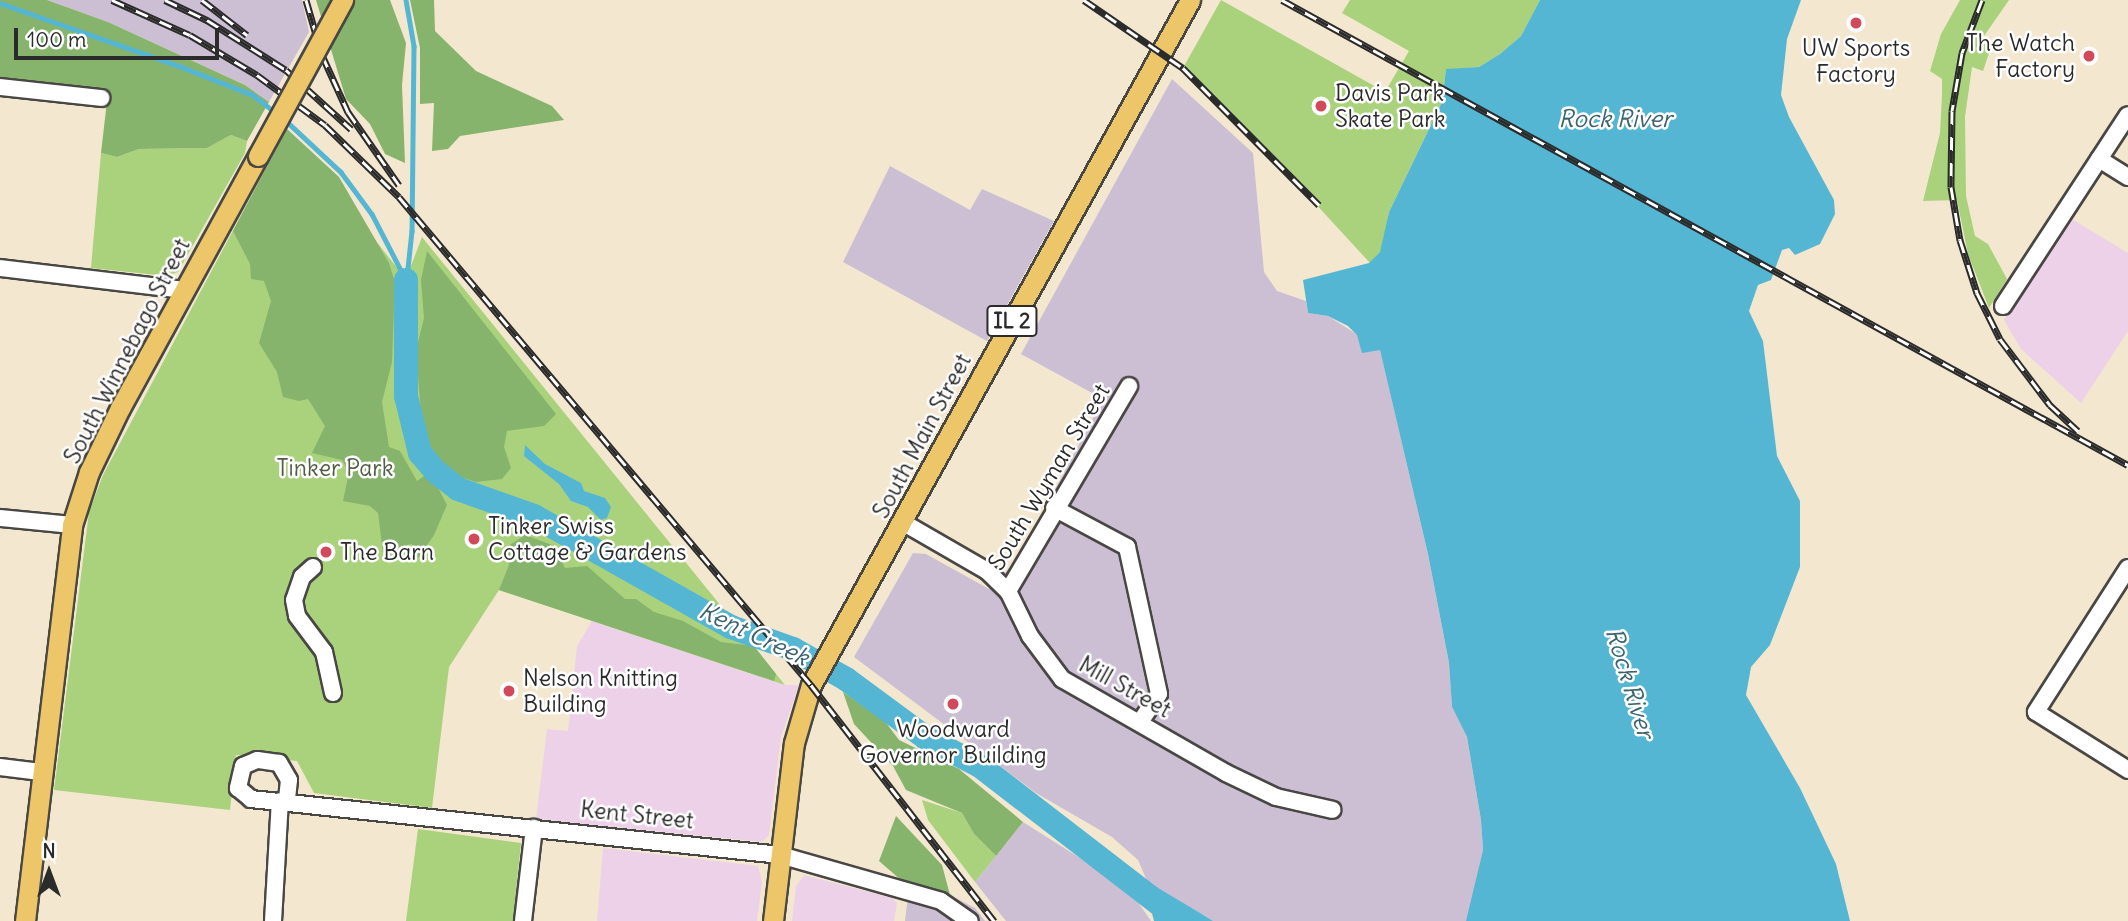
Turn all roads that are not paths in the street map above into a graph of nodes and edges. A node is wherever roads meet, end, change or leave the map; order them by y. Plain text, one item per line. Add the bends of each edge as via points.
1 (343, 0) edge
2 (1190, 0) edge
3 (0, 87) edge
4 (101, 98) dead end
5 (2128, 115) edge
6 (2099, 159) junction
7 (2128, 177) edge
8 (0, 268) edge
9 (184, 290) junction
10 (2003, 306) dead end
11 (1129, 386) dead end
12 (1054, 508) junction
13 (0, 518) edge
14 (904, 523) junction
15 (72, 526) junction
16 (313, 566) dead end
17 (2128, 568) edge
18 (1008, 591) junction
19 (334, 694) dead end
20 (1142, 721) junction
21 (0, 767) edge
22 (2128, 770) edge
23 (41, 772) junction
24 (1333, 810) dead end
25 (534, 828) junction
26 (780, 855) junction
27 (25, 921) edge
28 (273, 921) edge
29 (523, 921) edge
30 (773, 921) edge
31 (970, 921) edge

1 - 9 main road, South Winnebago Street, bridge
2 - 14 main road, South Main Street / IL 2
3 - 4 street
5 - 6 street
6 - 7 street
6 - 10 street
8 - 9 street
9 - 15 main road, South Winnebago Street via 94,461
11 - 12 street, South Wyman Street
12 - 18 street, South Wyman Street
12 - 20 street via 1126,547 1159,694
13 - 15 street
14 - 18 street, Mill Street via 987,571
14 - 26 main road, South Main Street / IL 2 via 800,713
15 - 23 main road, South Winnebago Street
16 - 19 street via 302,577 294,600 297,616 324,652
17 - 22 street via 2036,712
18 - 20 street, Mill Street via 1030,636 1062,679
20 - 24 street, Mill Street via 1226,773 1276,797
21 - 23 street
23 - 27 main road, South Winnebago Street
25 - 26 street, Kent Street
25 - 28 street, Kent Street via 284,800
25 - 29 street
26 - 30 main road, South Main Street / IL 2
26 - 31 street, Kent Street via 941,901

